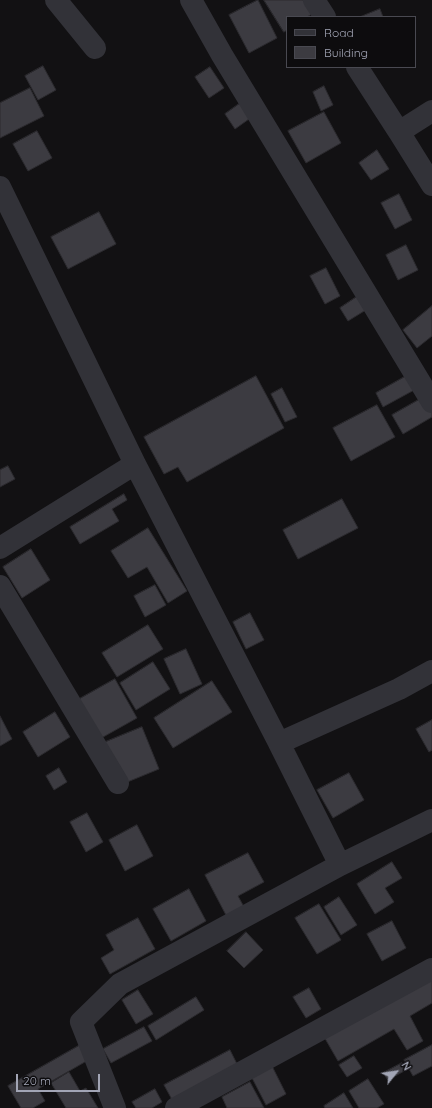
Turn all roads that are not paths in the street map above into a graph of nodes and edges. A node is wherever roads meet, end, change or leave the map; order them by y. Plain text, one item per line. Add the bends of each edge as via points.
1 (56, 0) edge
2 (191, 0) edge
3 (314, 0) edge
4 (324, 16) edge
5 (95, 48) dead end
6 (358, 68) edge
7 (432, 111) edge
8 (399, 132) junction
9 (432, 185) edge
10 (0, 187) edge
11 (432, 402) edge
12 (135, 464) junction
13 (0, 548) edge
14 (0, 586) edge
15 (432, 671) edge
16 (278, 743) junction
17 (118, 783) dead end
18 (432, 820) edge
19 (340, 865) junction
20 (432, 969) edge
21 (115, 1108) edge
22 (176, 1108) edge

1 - 5 street
2 - 11 street
3 - 4 street
6 - 8 street
7 - 8 street
8 - 9 street
10 - 12 street
12 - 13 street
12 - 16 street
14 - 17 street
15 - 16 street via 399,689
16 - 19 street
18 - 19 street
19 - 21 street via 120,984 81,1022
20 - 22 street

